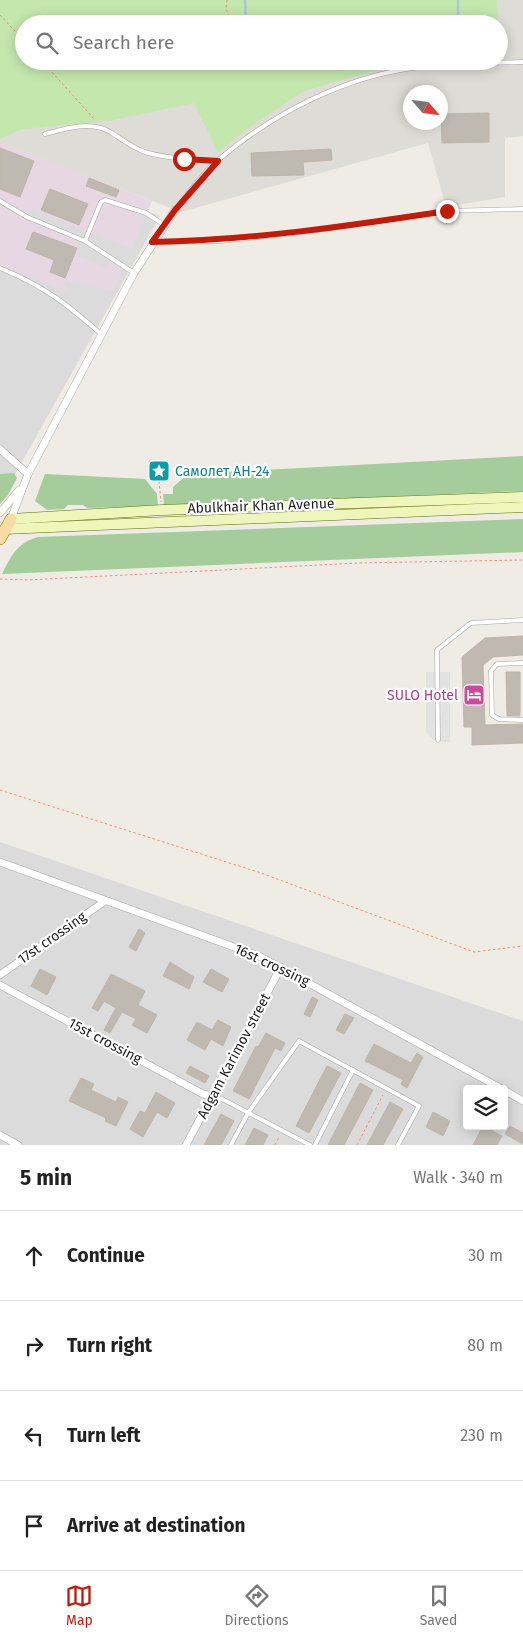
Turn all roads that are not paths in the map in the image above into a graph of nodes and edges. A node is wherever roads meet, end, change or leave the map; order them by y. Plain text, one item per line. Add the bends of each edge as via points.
1 (523, 62) edge
2 (508, 63) edge
3 (402, 70) edge
4 (45, 134) dead end
5 (218, 161) junction
6 (0, 201) edge
7 (523, 209) edge
8 (175, 210) joint
9 (164, 224) junction
10 (85, 241) junction
11 (152, 242) junction
12 (0, 268) edge
13 (134, 273) junction
14 (102, 335) junction
15 (0, 448) edge
16 (28, 474) junction
17 (23, 486) junction
18 (523, 497) edge
19 (523, 507) edge
20 (0, 513) edge
21 (3, 528) edge
22 (523, 620) edge
23 (523, 663) edge
24 (523, 720) edge
25 (438, 740) dead end
26 (0, 862) edge
27 (105, 901) junction
28 (281, 967) junction
29 (0, 975) edge
30 (0, 985) edge
31 (353, 1070) junction
32 (496, 1085) edge
33 (508, 1092) edge
34 (212, 1096) junction
35 (523, 1100) edge
36 (248, 1113) junction
37 (0, 1135) edge
38 (18, 1145) edge
39 (186, 1145) edge
40 (231, 1145) edge
41 (310, 1145) edge
42 (314, 1145) edge
43 (398, 1145) edge

1 - 2 lane
3 - 5 lane via 322,94 275,118
4 - 5 lane via 68,128 103,128 146,152
5 - 8 lane
6 - 10 lane via 27,217
7 - 11 lane via 447,211 222,241
8 - 9 street
9 - 10 lane via 146,213 105,200 101,202
9 - 11 street
10 - 13 lane
11 - 13 street
12 - 14 lane via 45,288
13 - 14 street
14 - 16 street
15 - 16 street
16 - 17 street
17 - 20 street
17 - 21 street
18 - 21 street, Abulkhair Khan Avenue via 162,510
19 - 21 street, Abulkhair Khan Avenue
22 - 25 lane via 471,622 437,650
23 - 24 lane via 497,664 491,671 491,680 492,715 499,719
26 - 27 street, 16st crossing
27 - 28 street, 16st crossing via 259,956
27 - 29 street, 17st crossing
28 - 32 street, 16st crossing
28 - 34 street, Adgam Karimov street
30 - 34 street, 15st crossing
31 - 36 lane via 299,1041
31 - 42 lane
31 - 43 lane via 419,1106
33 - 35 street, 16st crossing
34 - 36 lane
34 - 39 street, Adgam Karimov street
36 - 40 lane
36 - 41 lane
37 - 38 street

